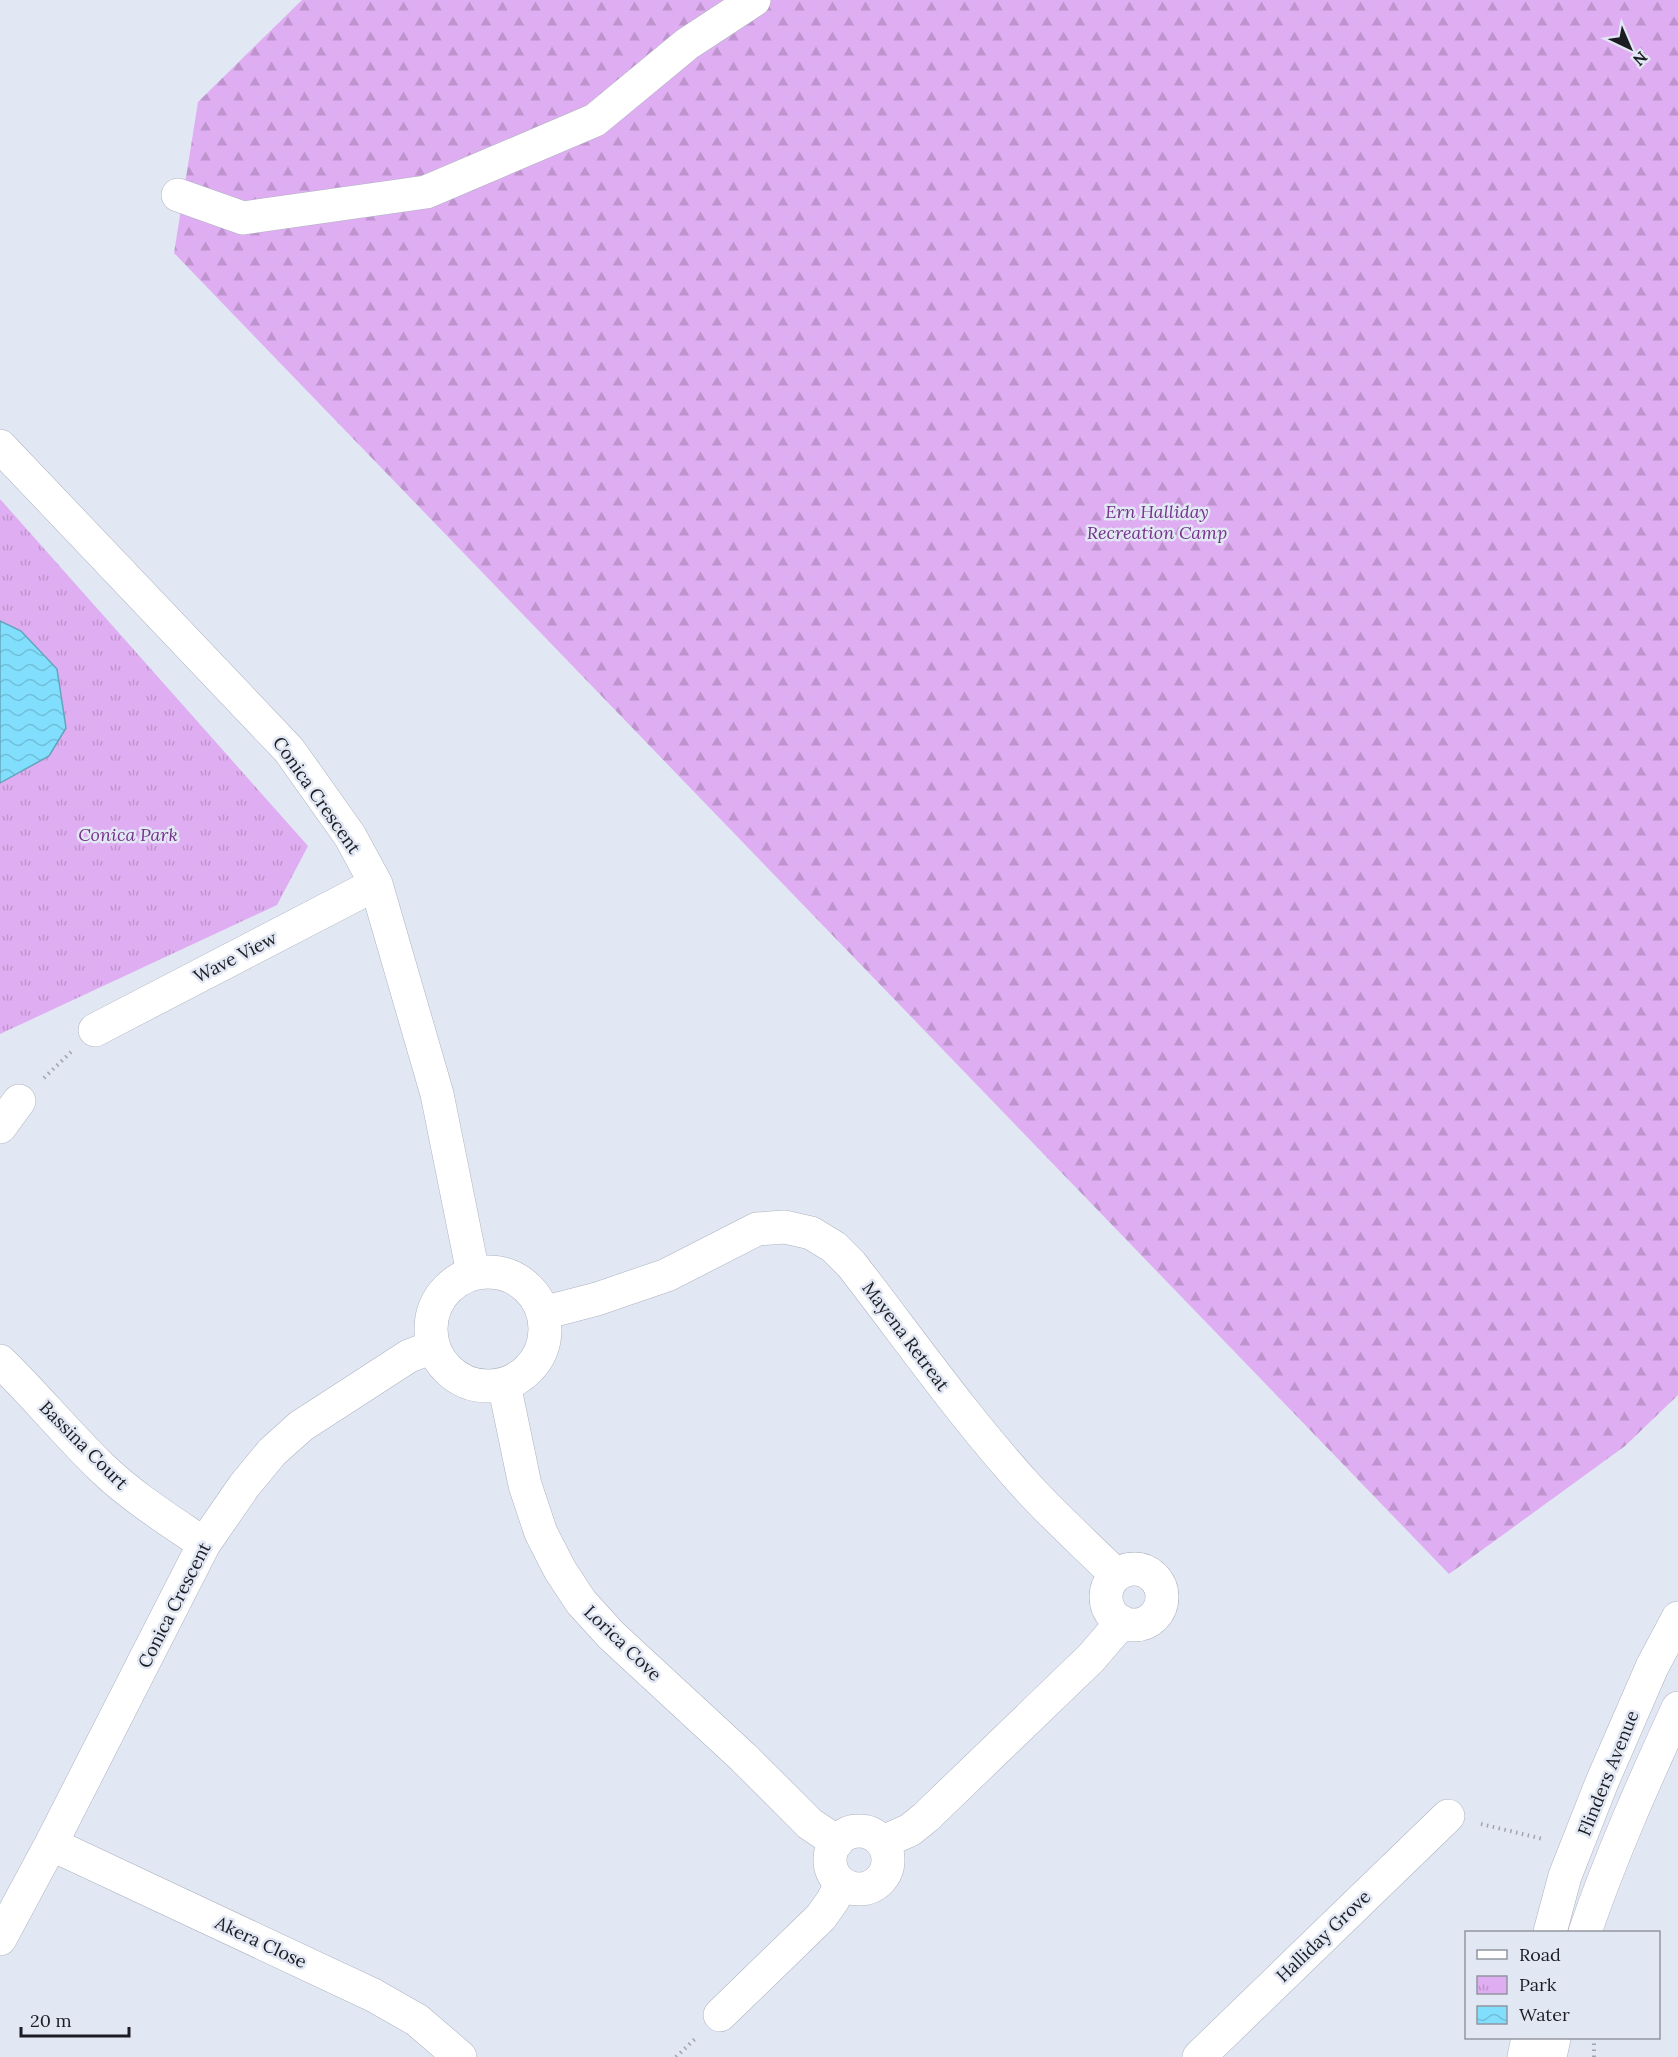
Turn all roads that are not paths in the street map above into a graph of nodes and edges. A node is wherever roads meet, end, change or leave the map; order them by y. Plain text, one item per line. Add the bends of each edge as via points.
1 (754, 0) edge
2 (178, 195) dead end
3 (0, 446) edge
4 (376, 884) junction
5 (95, 1030) road end
6 (19, 1101) road end
7 (0, 1127) edge
8 (473, 1273) junction
9 (543, 1313) junction
10 (433, 1347) junction
11 (0, 1361) edge
12 (504, 1384) junction
13 (204, 1544) junction
14 (1116, 1575) junction
15 (1678, 1618) edge
16 (1122, 1622) junction
17 (1678, 1708) edge
18 (1448, 1816) dead end
19 (837, 1842) junction
20 (883, 1842) junction
21 (51, 1844) junction
22 (841, 1882) junction
23 (1550, 1931) edge
24 (1585, 1931) edge
25 (0, 1939) edge
26 (720, 2015) dead end
27 (1528, 2039) edge
28 (1554, 2039) edge
29 (460, 2057) edge
30 (1199, 2057) edge
31 (1524, 2057) edge
32 (1550, 2057) edge

1 - 2 street via 687,44 596,120 426,192 243,218
3 - 4 street, Conica Crescent via 289,750 350,836
4 - 5 street, Wave View
4 - 8 street, Conica Crescent via 437,1094
6 - 7 street
8 - 9 street via 512,1277 528,1288
8 - 10 street via 445,1291 435,1308 431,1327
9 - 12 street via 545,1333 540,1352 529,1368
9 - 14 street, Mayena Retreat via 667,1275 757,1229 785,1227 811,1233 834,1247 851,1264 999,1453
10 - 12 street via 443,1365 458,1378 476,1385
10 - 13 street, Conica Crescent via 409,1356 301,1426 272,1452 244,1486
11 - 13 street, Bassina Court via 103,1468 140,1500
12 - 19 street, Lorica Cove via 525,1485 541,1533 581,1602 810,1824
13 - 21 street, Conica Crescent
14 - 16 street via 1109,1583 1107,1606
14 - 16 street via 1138,1568 1159,1581 1162,1593 1161,1605 1146,1623
15 - 23 street, Flinders Avenue via 1602,1782 1565,1876
16 - 20 street via 1091,1658 926,1817 910,1830
17 - 24 street, Flinders Avenue via 1639,1792
18 - 30 street, Halliday Grove
19 - 20 street via 854,1831 865,1831
19 - 22 street via 830,1863
20 - 22 street via 888,1855 887,1869 880,1882 853,1889
21 - 25 street, Conica Crescent
21 - 29 street, Akera Close via 373,1995 417,2020
22 - 26 street via 821,1917
27 - 31 street
28 - 32 street

